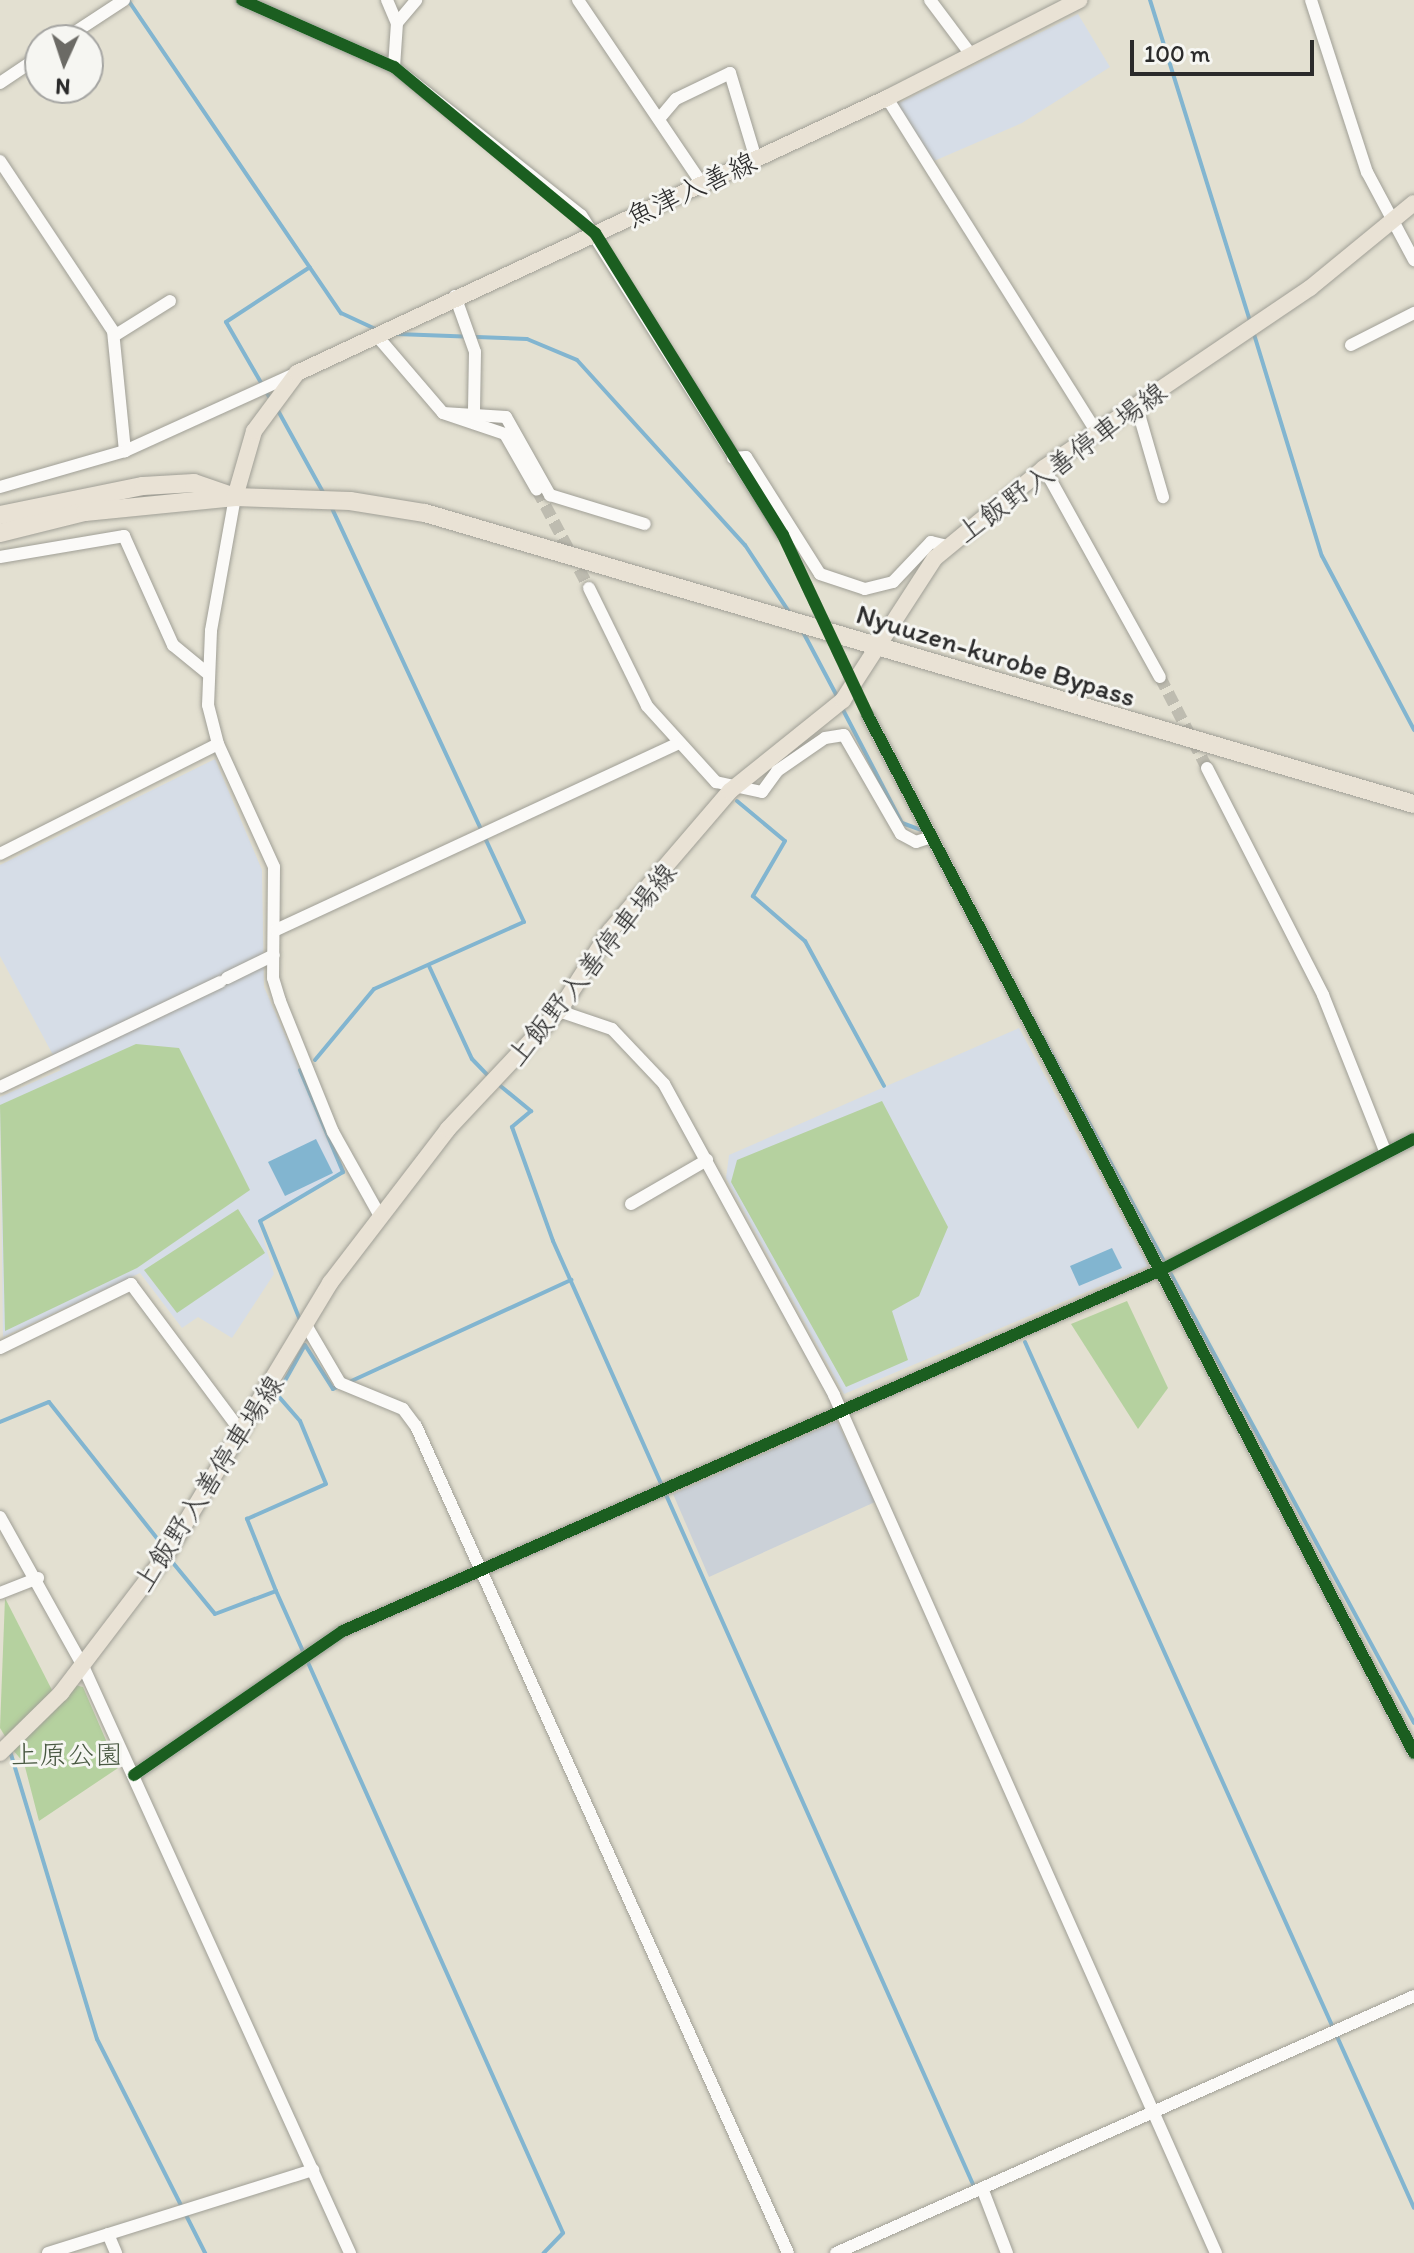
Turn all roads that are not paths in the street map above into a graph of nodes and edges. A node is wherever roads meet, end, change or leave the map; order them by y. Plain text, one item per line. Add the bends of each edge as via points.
1 (124, 0) edge
2 (242, 0) edge
3 (387, 0) edge
4 (416, 0) edge
5 (595, 0) edge
6 (930, 0) edge
7 (1079, 0) edge
8 (1311, 0) edge
9 (581, 4) edge
10 (397, 23) junction
11 (87, 24) edge
12 (972, 56) junction
13 (24, 67) edge
14 (394, 67) junction
15 (0, 83) edge
16 (887, 98) junction
17 (659, 119) junction
18 (756, 159) junction
19 (0, 161) edge
20 (702, 184) junction
21 (1414, 203) edge
22 (1392, 218) junction
23 (595, 233) junction
24 (1414, 260) edge
25 (455, 296) junction
26 (170, 301) dead end
27 (1414, 313) edge
28 (114, 336) junction
29 (377, 336) junction
30 (1351, 345) dead end
31 (297, 373) junction
32 (1136, 404) junction
33 (474, 412) junction
34 (443, 413) junction
35 (1095, 430) junction
36 (125, 451) junction
37 (733, 458) junction
38 (1044, 468) junction
39 (0, 487) edge
40 (537, 490) tunnel mouth
41 (235, 497) junction
42 (1163, 497) dead end
43 (0, 515) edge
44 (645, 524) dead end
45 (0, 533) edge
46 (783, 535) tunnel mouth
47 (947, 546) junction
48 (0, 557) edge
49 (589, 588) tunnel mouth
50 (877, 643) junction
51 (207, 673) junction
52 (1160, 677) tunnel mouth
53 (868, 716) tunnel mouth
54 (678, 743) junction
55 (218, 744) junction
56 (1207, 768) tunnel mouth
57 (730, 791) junction
58 (1414, 804) edge
59 (931, 837) junction
60 (0, 854) edge
61 (276, 930) junction
62 (274, 955) junction
63 (559, 1011) junction
64 (0, 1087) edge
65 (1414, 1139) edge
66 (1386, 1153) junction
67 (707, 1160) junction
68 (631, 1204) dead end
69 (381, 1218) junction
70 (1159, 1271) junction
71 (306, 1325) junction
72 (0, 1348) edge
73 (840, 1406) junction
74 (242, 1433) junction
75 (0, 1517) edge
76 (479, 1570) junction
77 (38, 1578) junction
78 (0, 1593) edge
79 (83, 1666) junction
80 (2, 1746) edge
81 (1414, 1753) edge
82 (134, 1775) junction
83 (1414, 1996) edge
84 (1154, 2112) junction
85 (313, 2170) junction
86 (982, 2188) junction
87 (108, 2234) junction
88 (48, 2253) edge
89 (116, 2253) edge
90 (350, 2253) edge
91 (788, 2253) edge
92 (836, 2253) edge
93 (1007, 2253) edge
94 (1216, 2253) edge

1 - 11 street
2 - 14 street
3 - 10 street
4 - 10 street
5 - 9 street
6 - 12 street
7 - 12 main road, 魚津入善線
8 - 22 street via 1367,172
9 - 17 street
10 - 14 street
12 - 16 main road, 魚津入善線
13 - 15 street
14 - 23 street
16 - 18 main road, 魚津入善線
16 - 35 street
17 - 18 street via 676,99 730,73
17 - 20 street
18 - 20 main road, 魚津入善線
19 - 28 street
20 - 23 main road, 魚津入善線
21 - 22 main road, 上飯野入善停車場線
22 - 24 street
22 - 32 main road, 上飯野入善停車場線 via 1310,288
23 - 25 main road, 魚津入善線
23 - 37 street
25 - 29 main road, 魚津入善線
25 - 33 street via 475,352
26 - 28 street
27 - 30 street
28 - 36 street
29 - 31 main road, 魚津入善線
29 - 34 street
31 - 36 street
31 - 41 main road, 魚津入善線 via 254,431
32 - 35 main road, 上飯野入善停車場線
32 - 42 street
33 - 34 street
33 - 44 street via 506,417 519,431 550,495
34 - 40 street via 496,425
35 - 38 main road, 上飯野入善停車場線
36 - 39 street
37 - 46 street
37 - 47 street via 746,457 820,574 865,589 893,582 931,542
38 - 47 main road, 上飯野入善停車場線
38 - 52 street
41 - 43 highway via 194,483 143,486
41 - 45 highway via 85,512
41 - 50 highway, Nyuuzen-kurobe Bypass via 350,501 470,523
41 - 51 street
47 - 50 main road, 上飯野入善停車場線
48 - 51 street via 124,536 173,645
49 - 54 street via 647,706
50 - 57 main road, 上飯野入善停車場線 via 843,700
50 - 58 highway, Nyuuzen-kurobe Bypass
51 - 55 street
53 - 59 street
54 - 57 street
54 - 61 street
55 - 60 street
55 - 61 street via 274,867
56 - 66 street via 1323,995
57 - 59 street via 762,792 777,771 825,738 844,735 901,834 916,842
57 - 63 main road, 上飯野入善停車場線 via 610,931
59 - 70 street
61 - 62 street
62 - 64 street
62 - 69 street via 280,1001 333,1132
63 - 67 street via 627,1041 664,1084
63 - 69 main road, 上飯野入善停車場線 via 448,1129
65 - 66 street
66 - 70 street
67 - 68 street
67 - 73 street
69 - 71 main road, 上飯野入善停車場線
70 - 73 street
70 - 81 street
71 - 74 main road, 上飯野入善停車場線
71 - 76 street via 340,1383 403,1409 416,1426
72 - 74 street via 131,1284
73 - 76 street
73 - 84 street
74 - 79 main road, 上飯野入善停車場線 via 188,1524
75 - 77 street
76 - 82 street via 331,1639
76 - 91 street
77 - 78 street
77 - 79 street
79 - 80 main road, 上飯野入善停車場線
79 - 82 street
82 - 85 street
83 - 84 street
84 - 86 street
84 - 94 street
85 - 87 street
85 - 90 street
86 - 92 street
86 - 93 street
87 - 88 street
87 - 89 street

